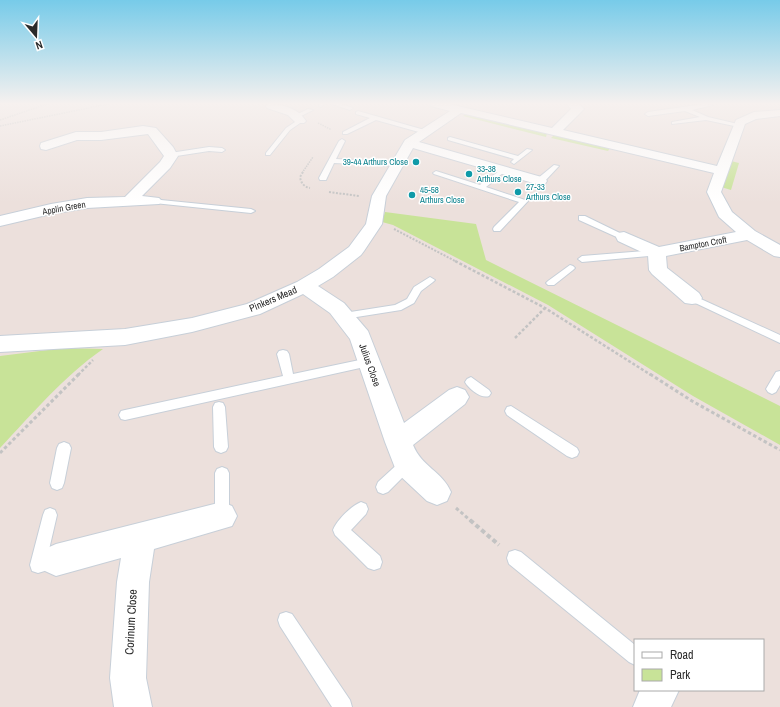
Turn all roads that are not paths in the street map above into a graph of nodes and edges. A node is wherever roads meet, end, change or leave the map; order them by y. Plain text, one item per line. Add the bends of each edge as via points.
1 (67, 137) edge
2 (157, 137) edge
3 (282, 137) edge
4 (418, 137) edge
5 (576, 137) edge
6 (735, 137) edge
7 (450, 139) dead end
8 (342, 141) dead end
9 (409, 143) junction
10 (46, 146) dead end
11 (222, 150) dead end
12 (529, 150) dead end
13 (268, 154) dead end
14 (170, 155) junction
15 (332, 161) junction
16 (397, 164) junction
17 (556, 166) dead end
18 (508, 167) junction
19 (722, 171) junction
20 (436, 174) dead end
21 (324, 178) dead end
22 (540, 181) joint
23 (129, 201) junction
24 (154, 201) joint
25 (251, 211) dead end
26 (582, 218) dead end
27 (0, 222) edge
28 (497, 229) dead end
29 (749, 235) junction
30 (624, 237) joint
31 (780, 252) edge
32 (657, 253) junction
33 (582, 259) dead end
34 (570, 268) dead end
35 (430, 280) dead end
36 (551, 283) dead end
37 (304, 286) junction
38 (692, 298) joint
39 (344, 316) junction
40 (780, 339) edge
41 (0, 344) edge
42 (283, 354) dead end
43 (369, 362) junction
44 (780, 375) edge
45 (289, 379) junction
46 (772, 389) dead end
47 (464, 390) joint
48 (485, 393) dead end
49 (219, 407) dead end
50 (511, 411) dead end
51 (125, 415) dead end
52 (398, 442) junction
53 (221, 447) dead end
54 (64, 448) dead end
55 (572, 452) dead end
56 (407, 464) junction
57 (222, 473) dead end
58 (58, 483) dead end
59 (383, 487) dead end
60 (437, 492) road end
61 (361, 509) dead end
62 (50, 515) dead end
63 (222, 516) joint
64 (140, 538) junction
65 (515, 558) road end
66 (56, 560) joint
67 (374, 562) dead end
68 (286, 620) dead end
69 (634, 655) edge
70 (660, 691) edge
71 (133, 707) edge
72 (343, 707) edge
73 (652, 707) edge

1 - 10 street
2 - 14 street
3 - 13 lane
4 - 9 street, Pinkers Mead
5 - 19 street
6 - 19 street
7 - 18 lane
8 - 15 lane
9 - 16 street, Pinkers Mead
9 - 18 street
11 - 14 lane via 209,149
12 - 18 lane
14 - 23 street via 166,164
15 - 16 lane
15 - 21 lane
16 - 37 street, Pinkers Mead via 379,196 374,224 355,251
17 - 22 lane
18 - 22 street
19 - 29 street via 714,192 725,214
20 - 28 lane via 484,185 524,201
23 - 24 street, Applin Green
23 - 27 street, Applin Green via 51,209
24 - 25 lane
26 - 30 lane
29 - 31 street
29 - 32 street, Bampton Croft
30 - 32 street
32 - 33 lane
32 - 38 street via 658,270
34 - 36 lane
35 - 39 lane via 417,289 411,301 397,308
37 - 39 street, Julius Close via 337,308
37 - 41 street, Pinkers Mead via 253,309 192,325 125,337
38 - 40 lane
39 - 43 street, Julius Close via 360,336
42 - 45 lane
43 - 45 lane
43 - 52 street, Julius Close
44 - 46 lane
45 - 51 lane
47 - 48 lane
47 - 52 street
49 - 53 lane
50 - 55 lane
52 - 56 street, Julius Close
54 - 58 lane
56 - 59 lane
56 - 60 street, Julius Close
57 - 63 lane
61 - 67 lane via 340,530
62 - 66 lane via 38,565
63 - 64 street
64 - 66 street
64 - 71 street, Corinum Close via 134,582 128,678
65 - 69 lane
68 - 72 lane
70 - 73 street

